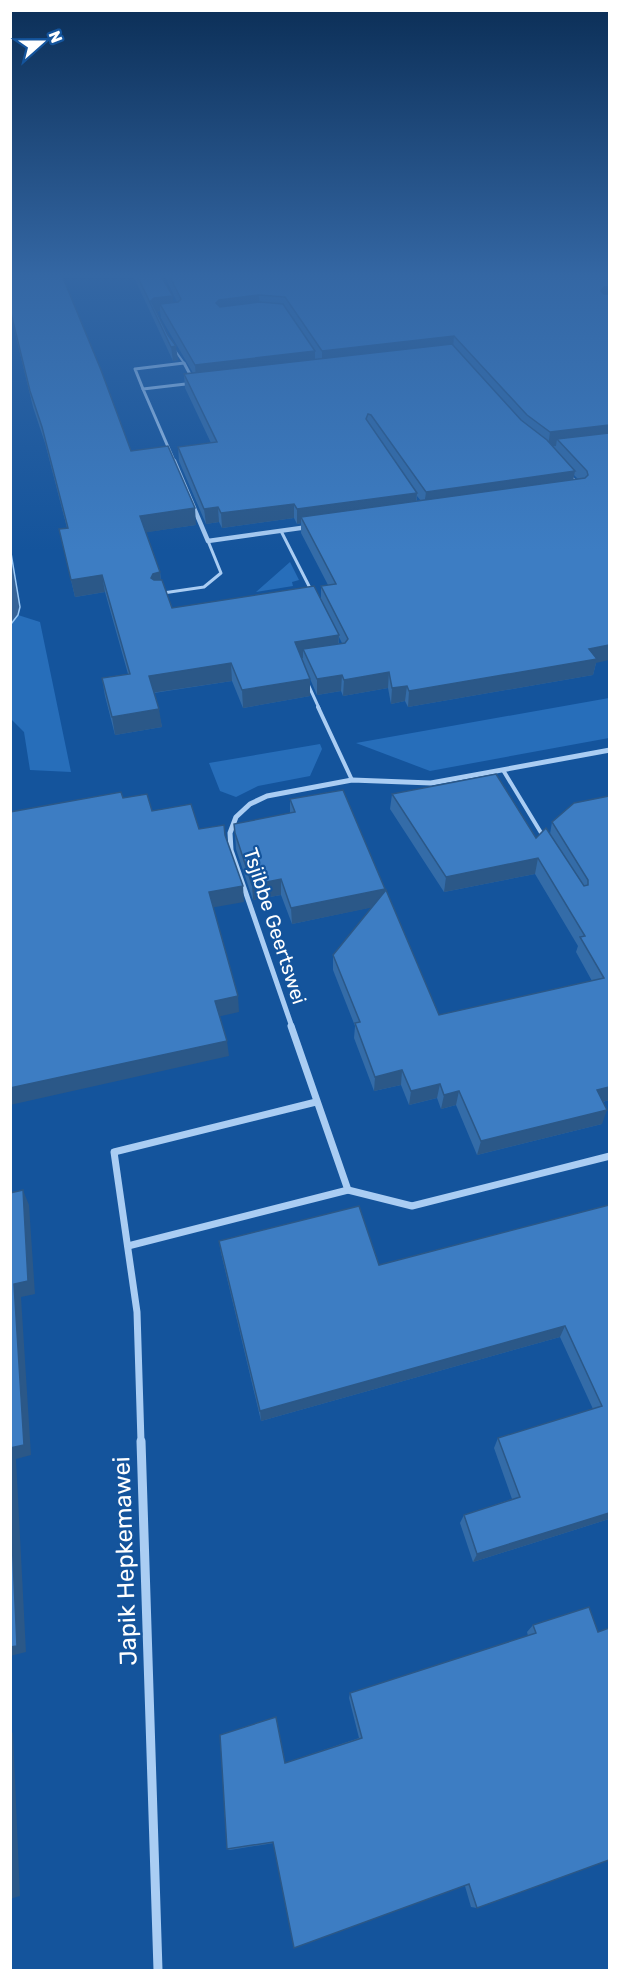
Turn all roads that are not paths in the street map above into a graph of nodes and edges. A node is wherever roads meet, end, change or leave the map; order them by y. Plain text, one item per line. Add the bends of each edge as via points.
1 (164, 365) edge
2 (185, 365) edge
3 (319, 365) edge
4 (350, 365) edge
5 (463, 365) edge
6 (321, 369) junction
7 (194, 384) junction
8 (143, 389) junction
9 (558, 450) edge
10 (548, 451) junction
11 (417, 502) edge
12 (423, 511) junction
13 (281, 531) junction
14 (208, 541) junction
15 (157, 594) edge
16 (314, 596) edge
17 (307, 682) edge
18 (609, 750) edge
19 (503, 770) junction
20 (352, 780) junction
21 (544, 839) edge
22 (316, 1102) junction
23 (609, 1156) edge
24 (348, 1190) junction
25 (128, 1246) junction
26 (158, 1971) edge

1 - 8 street via 135,369
2 - 7 street
3 - 6 lane
4 - 6 street
5 - 10 street via 522,432
6 - 7 street
7 - 8 street
8 - 14 street
9 - 10 street
10 - 12 street via 581,489
11 - 12 lane
12 - 13 street
13 - 14 street
13 - 16 lane
14 - 15 lane via 221,573 204,587
17 - 20 lane
18 - 19 street, Tsjibbe Geertswei
19 - 20 street, Tsjibbe Geertswei via 432,783
19 - 21 lane
20 - 22 street, Tsjibbe Geertswei via 267,796 236,817 230,832 231,850
22 - 24 street, Tsjibbe Geertswei
22 - 25 street, Japik Hepkemawei via 114,1152
23 - 24 street via 412,1206
24 - 25 street
25 - 26 street, Japik Hepkemawei via 137,1312

